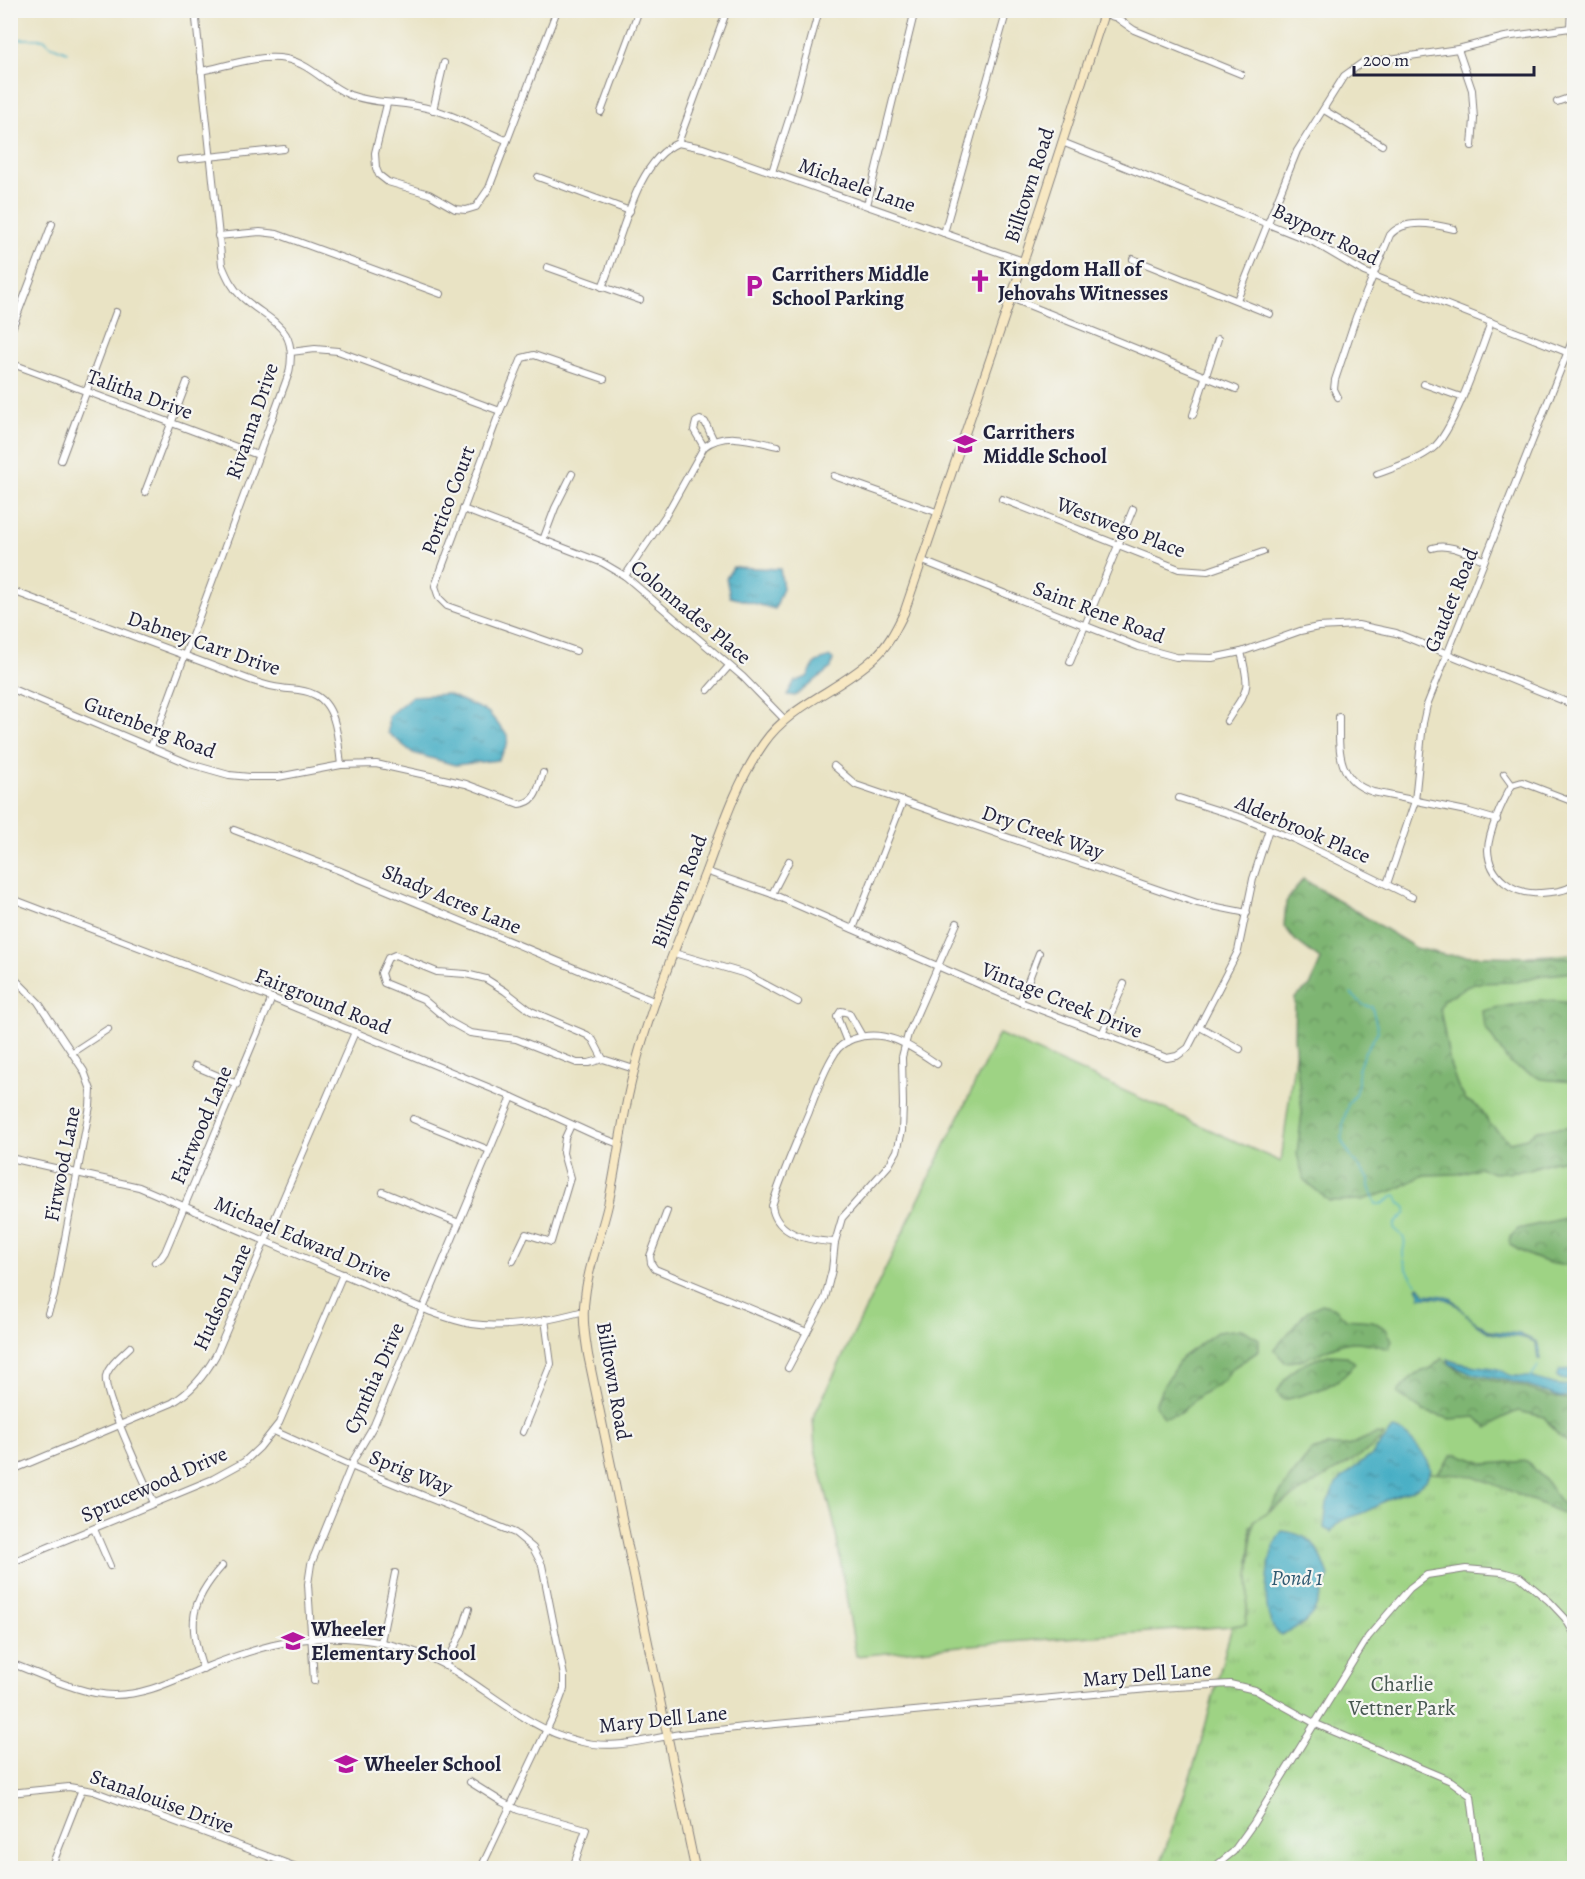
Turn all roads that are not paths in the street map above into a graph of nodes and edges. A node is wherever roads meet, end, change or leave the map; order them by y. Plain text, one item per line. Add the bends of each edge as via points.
1 (195, 10) edge
2 (557, 10) edge
3 (639, 10) edge
4 (727, 10) edge
5 (819, 10) edge
6 (915, 10) edge
7 (1007, 10) edge
8 (1571, 10) edge
9 (1104, 12) edge
10 (1570, 28) junction
11 (1575, 43) edge
12 (1458, 49) junction
13 (444, 63) dead end
14 (201, 71) junction
15 (1242, 74) dead end
16 (1575, 96) edge
17 (1557, 102) dead end
18 (387, 104) junction
19 (433, 110) junction
20 (1324, 110) junction
21 (601, 112) dead end
22 (506, 140) junction
23 (1062, 142) junction
24 (678, 143) junction
25 (1382, 145) dead end
26 (1472, 146) dead end
27 (284, 150) dead end
28 (210, 157) junction
29 (180, 160) dead end
30 (772, 172) junction
31 (538, 177) dead end
32 (867, 205) junction
33 (630, 210) junction
34 (1268, 223) junction
35 (52, 224) dead end
36 (1454, 229) dead end
37 (944, 232) junction
38 (218, 236) junction
39 (1133, 259) dead end
40 (1023, 261) junction
41 (547, 267) dead end
42 (1373, 275) junction
43 (602, 287) junction
44 (441, 294) dead end
45 (1011, 298) junction
46 (640, 300) dead end
47 (1238, 300) junction
48 (116, 312) dead end
49 (1270, 314) dead end
50 (1491, 322) junction
51 (10, 334) edge
52 (1575, 336) edge
53 (1218, 339) dead end
54 (291, 352) junction
55 (1571, 354) edge
56 (10, 363) edge
57 (1205, 377) junction
58 (604, 379) dead end
59 (187, 382) dead end
60 (1424, 384) dead end
61 (1236, 390) dead end
62 (87, 391) junction
63 (1461, 397) junction
64 (1338, 398) dead end
65 (500, 411) junction
66 (1193, 415) dead end
67 (171, 423) junction
68 (714, 441) junction
69 (778, 446) dead end
70 (704, 447) junction
71 (258, 455) junction
72 (61, 460) dead end
73 (572, 474) dead end
74 (1377, 474) dead end
75 (834, 476) dead end
76 (145, 492) dead end
77 (1002, 499) dead end
78 (463, 509) junction
79 (1133, 509) dead end
80 (939, 513) junction
81 (543, 540) junction
82 (1118, 546) junction
83 (1432, 548) dead end
84 (1263, 552) dead end
85 (1484, 560) junction
86 (923, 561) junction
87 (625, 576) junction
88 (10, 590) edge
89 (1085, 626) junction
90 (576, 651) dead end
91 (1241, 652) junction
92 (1447, 654) junction
93 (184, 655) junction
94 (1070, 662) dead end
95 (729, 666) junction
96 (10, 688) edge
97 (708, 690) dead end
98 (1575, 705) edge
99 (1339, 717) dead end
100 (785, 720) junction
101 (1227, 721) dead end
102 (151, 747) junction
103 (341, 765) junction
104 (834, 766) dead end
105 (543, 773) dead end
106 (1504, 774) dead end
107 (1512, 785) junction
108 (1179, 798) dead end
109 (903, 801) junction
110 (1415, 801) junction
111 (1575, 802) edge
112 (1497, 820) junction
113 (1269, 829) junction
114 (234, 830) dead end
115 (789, 861) dead end
116 (705, 872) junction
117 (1387, 884) junction
118 (1575, 885) edge
119 (772, 894) junction
120 (1412, 897) dead end
121 (13, 899) edge
122 (1247, 913) junction
123 (10, 915) edge
124 (957, 923) dead end
125 (853, 929) junction
126 (674, 953) junction
127 (1040, 953) dead end
128 (939, 968) junction
129 (10, 974) edge
130 (1124, 984) dead end
131 (272, 998) junction
132 (656, 1002) junction
133 (798, 1002) dead end
134 (1020, 1002) junction
135 (1200, 1027) junction
136 (108, 1029) dead end
137 (355, 1032) junction
138 (1102, 1034) junction
139 (862, 1036) junction
140 (847, 1042) junction
141 (906, 1043) junction
142 (1240, 1049) dead end
143 (73, 1052) junction
144 (603, 1059) junction
145 (938, 1064) dead end
146 (195, 1066) dead end
147 (634, 1069) junction
148 (237, 1084) junction
149 (512, 1097) junction
150 (412, 1119) dead end
151 (571, 1125) junction
152 (620, 1144) junction
153 (489, 1150) junction
154 (10, 1158) edge
155 (77, 1172) junction
156 (383, 1192) dead end
157 (185, 1206) junction
158 (667, 1211) dead end
159 (459, 1223) junction
160 (266, 1240) junction
161 (835, 1242) junction
162 (513, 1261) dead end
163 (155, 1262) dead end
164 (343, 1274) junction
165 (423, 1308) junction
166 (584, 1311) junction
167 (48, 1312) dead end
168 (545, 1319) junction
169 (807, 1332) junction
170 (130, 1347) dead end
171 (788, 1368) dead end
172 (121, 1425) junction
173 (274, 1431) junction
174 (523, 1432) dead end
175 (351, 1466) junction
176 (10, 1471) edge
177 (154, 1503) junction
178 (94, 1528) junction
179 (10, 1563) edge
180 (110, 1566) dead end
181 (222, 1566) dead end
182 (395, 1573) dead end
183 (469, 1609) dead end
184 (1575, 1633) edge
185 (312, 1638) junction
186 (381, 1642) junction
187 (10, 1663) edge
188 (445, 1666) junction
189 (203, 1668) junction
190 (314, 1681) dead end
191 (1316, 1725) junction
192 (547, 1730) junction
193 (668, 1737) junction
194 (470, 1782) dead end
195 (82, 1789) junction
196 (10, 1793) edge
197 (511, 1806) junction
198 (51, 1869) edge
199 (299, 1869) edge
200 (481, 1869) edge
201 (573, 1869) edge
202 (695, 1869) edge
203 (1213, 1869) edge
204 (1480, 1869) edge

1 - 14 street, Rivanna Drive
2 - 22 street
3 - 21 street
4 - 24 street
5 - 30 street
6 - 32 street
7 - 37 street
8 - 10 street
9 - 15 street via 1134,30
9 - 23 main road, Billtown Road
10 - 11 street
10 - 12 street via 1505,37
12 - 20 street via 1362,63 1344,76
12 - 26 street via 1472,90
13 - 19 street
14 - 18 street via 286,59 347,94
14 - 28 street, Rivanna Drive
16 - 17 street
18 - 19 street
18 - 22 street via 375,153 379,175 387,182 429,194 455,208 476,207 489,188
19 - 22 street
20 - 25 street
20 - 34 street via 1297,151
23 - 34 street, Bayport Road
23 - 40 main road, Billtown Road
24 - 30 street, Michaele Lane
24 - 33 street via 650,165
27 - 28 street
28 - 29 street
28 - 38 street, Rivanna Drive
30 - 32 street, Michaele Lane
31 - 33 street
32 - 37 street, Michaele Lane
33 - 43 street
34 - 42 street, Bayport Road via 1320,245
34 - 47 street
35 - 51 street
36 - 42 street via 1412,224 1398,227 1390,235
37 - 40 street, Michaele Lane
38 - 44 street via 260,232 289,237
38 - 54 street, Rivanna Drive via 222,265 230,282 241,296 276,322
39 - 47 street
40 - 45 main road, Billtown Road
41 - 43 street
42 - 50 street, Bayport Road
42 - 64 street via 1335,380
43 - 46 street
45 - 57 street
45 - 80 main road, Billtown Road
47 - 49 street
48 - 62 street
50 - 55 street, Bayport Road
50 - 63 street
52 - 55 street, Gaudet Road
53 - 57 street
54 - 65 street via 338,351
54 - 71 street, Rivanna Drive via 289,373
55 - 85 street, Gaudet Road
56 - 62 street, Talitha Drive
57 - 61 street
57 - 66 street
58 - 65 street, Portico Court via 534,355 526,356
59 - 67 street
60 - 63 street
62 - 67 street, Talitha Drive
62 - 72 street
63 - 74 street via 1447,433 1436,446
65 - 78 street, Portico Court
67 - 71 street, Talitha Drive
67 - 76 street
68 - 69 street via 730,437
68 - 70 street
68 - 70 street via 705,422 696,422 694,430
70 - 87 street
71 - 93 street, Rivanna Drive
73 - 81 street
75 - 80 street
77 - 82 street, Westwego Place
78 - 81 street, Colonnades Place
78 - 90 street, Portico Court via 436,579 439,598 447,606
79 - 82 street
80 - 86 main road, Billtown Road
81 - 87 street, Colonnades Place
82 - 84 street, Westwego Place via 1190,571 1219,568
82 - 89 street
83 - 85 street via 1450,547
85 - 92 street, Gaudet Road
86 - 89 street, Saint Rene Road
86 - 100 main road, Billtown Road via 904,613 879,654
87 - 95 street, Colonnades Place
88 - 93 street, Dabney Carr Drive
89 - 91 street, Saint Rene Road via 1176,657 1212,658
89 - 94 street
91 - 92 street, Saint Rene Road via 1309,629 1358,625 1395,633
91 - 101 street via 1247,689
92 - 98 street, Saint Rene Road
92 - 110 street, Gaudet Road via 1424,715
93 - 102 street, Rivanna Drive
93 - 103 street, Dabney Carr Drive via 253,681 315,694 332,715
95 - 97 street
95 - 100 street, Colonnades Place
96 - 102 street, Gutenberg Road
99 - 110 street via 1340,755 1349,776 1366,790
100 - 116 main road, Billtown Road via 766,740 746,772
102 - 103 street, Gutenberg Road via 202,768 250,777 278,777
103 - 105 street, Gutenberg Road via 402,768 466,784 519,804 533,800
104 - 109 street, Dry Creek Way via 856,785
106 - 107 street
107 - 111 street via 1522,782
107 - 112 street
108 - 113 street, Alderbrook Place
109 - 122 street, Dry Creek Way via 1197,903
109 - 125 street
110 - 112 street
110 - 117 street, Gaudet Road
112 - 118 street via 1488,853 1506,884 1533,894
113 - 117 street, Alderbrook Place
113 - 122 street, Vintage Creek Drive
114 - 132 street, Shady Acres Lane
115 - 119 street
116 - 119 street, Vintage Creek Drive
116 - 126 main road, Billtown Road
117 - 120 street, Alderbrook Place
119 - 125 street, Vintage Creek Drive
121 - 123 street
121 - 131 street, Fairground Road
122 - 135 street, Vintage Creek Drive via 1238,953
124 - 128 street
125 - 128 street, Vintage Creek Drive
126 - 132 main road, Billtown Road
126 - 133 street via 746,974
127 - 134 street
128 - 134 street, Vintage Creek Drive
128 - 141 street
129 - 143 street, Firwood Lane via 38,1002
130 - 138 street
131 - 137 street, Fairground Road
131 - 148 street, Fairwood Lane
132 - 147 main road, Billtown Road
134 - 138 street, Vintage Creek Drive
135 - 138 street, Vintage Creek Drive via 1185,1051 1167,1058
135 - 142 street
136 - 143 street
137 - 149 street, Fairground Road
137 - 160 street, Hudson Lane
139 - 140 street
139 - 140 street via 849,1013 841,1011 837,1017
139 - 141 street via 886,1036
140 - 161 street via 835,1053 819,1086 772,1206 775,1220 788,1232
141 - 145 street
141 - 161 street via 902,1057 902,1131 897,1151 842,1218
143 - 155 street, Firwood Lane via 91,1090
144 - 144 street via 588,1035 531,1011 486,979 437,972 395,955 388,958 381,973 384,983 423,999 470,1033 516,1039 577,1063
144 - 147 street
146 - 148 street
147 - 152 main road, Billtown Road
148 - 157 street, Fairwood Lane
149 - 151 street, Fairground Road
149 - 153 street, Cynthia Drive
150 - 153 street
151 - 152 street, Fairground Road
151 - 162 street via 563,1153 570,1178 551,1242 526,1234
152 - 166 main road, Billtown Road
153 - 159 street, Cynthia Drive
154 - 155 street, Michael Edward Drive
155 - 157 street, Michael Edward Drive via 139,1187
155 - 167 street, Firwood Lane
156 - 159 street
157 - 160 street, Michael Edward Drive
157 - 163 street, Fairwood Lane via 164,1254
158 - 169 street via 650,1256 655,1269
159 - 165 street, Cynthia Drive
160 - 164 street, Michael Edward Drive
160 - 172 street, Hudson Lane via 203,1376 172,1403
161 - 169 street via 825,1298
164 - 165 street, Michael Edward Drive
164 - 173 street, Sprucewood Drive
165 - 168 street, Michael Edward Drive via 481,1325
165 - 175 street, Cynthia Drive via 374,1425
166 - 168 street, Michael Edward Drive
166 - 193 main road, Billtown Road via 588,1356
168 - 174 street via 551,1364
169 - 171 street
170 - 172 street via 106,1375
172 - 176 street, Hudson Lane
172 - 177 street
173 - 175 street, Sprig Way
173 - 177 street, Sprucewood Drive via 244,1462
175 - 185 street, Cynthia Drive via 311,1564 308,1584
175 - 192 street, Sprig Way via 514,1533 533,1548 542,1566 564,1676 562,1695
177 - 178 street, Sprucewood Drive
178 - 179 street, Sprucewood Drive
178 - 180 street
181 - 189 street via 200,1598 194,1616 192,1632
182 - 186 street
183 - 188 street
184 - 191 street via 1549,1601 1520,1577 1466,1569 1427,1575 1410,1588 1368,1637
185 - 186 street, Mary Dell Lane
185 - 189 street, Mary Dell Lane via 257,1648
185 - 190 street, Cynthia Drive
186 - 188 street, Mary Dell Lane
187 - 189 street, Mary Dell Lane via 91,1692 112,1695 152,1690
188 - 192 street, Mary Dell Lane
191 - 193 street, Mary Dell Lane via 1250,1688 1230,1683
191 - 203 street via 1233,1852
191 - 204 street via 1450,1781 1471,1796
192 - 193 street, Mary Dell Lane via 603,1745
192 - 197 street
193 - 202 main road, Billtown Road
194 - 197 street
195 - 196 street, Stanalouise Drive
195 - 198 street
195 - 199 street, Stanalouise Drive
197 - 200 street
197 - 201 street via 586,1830

